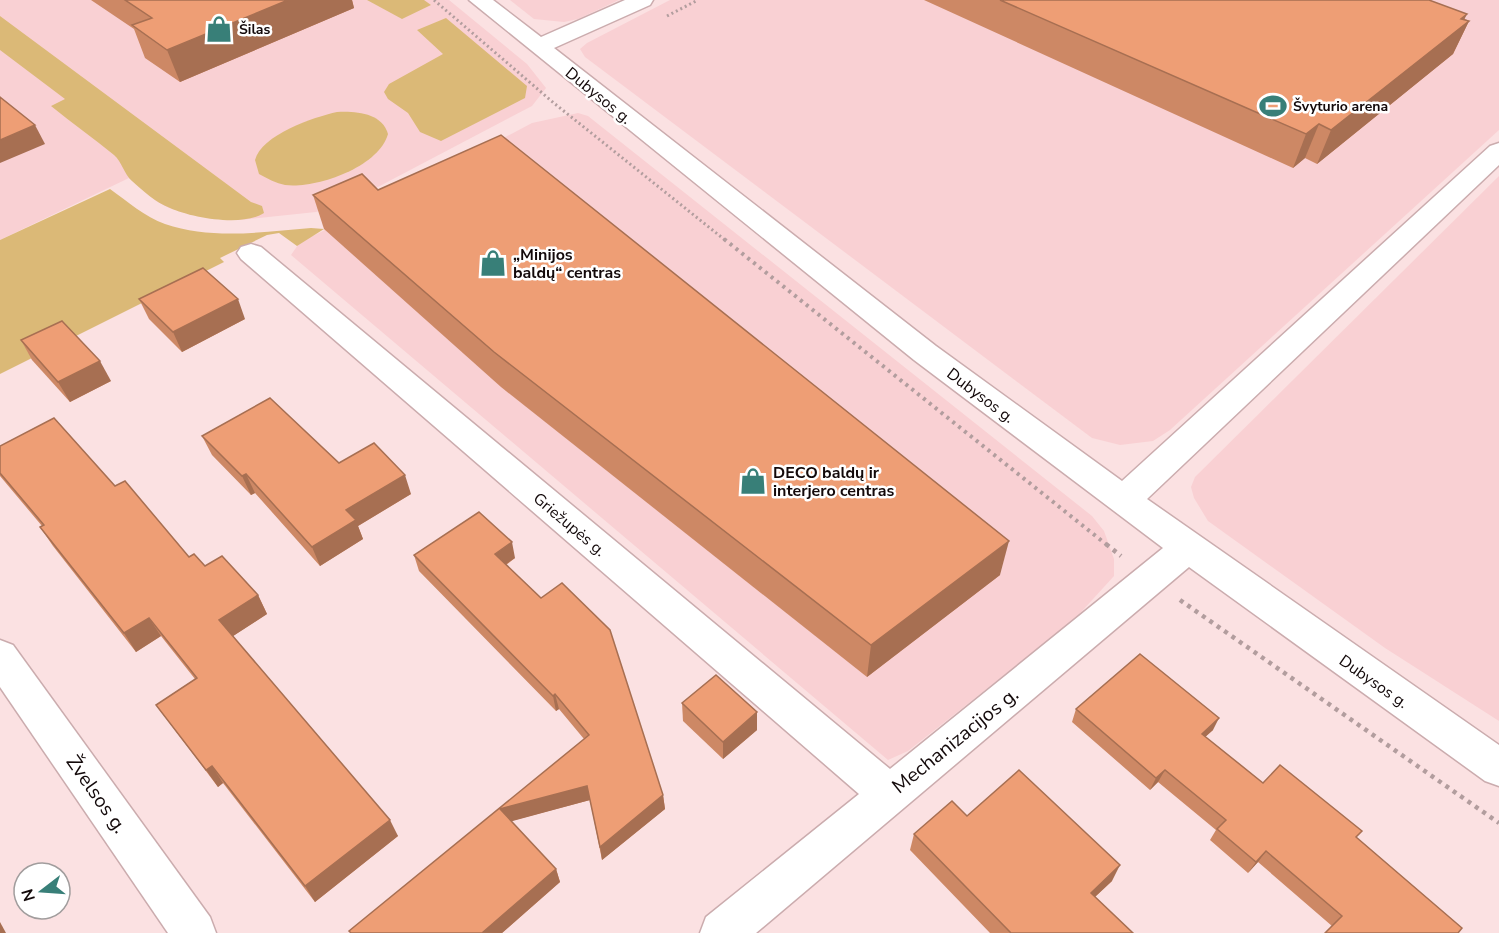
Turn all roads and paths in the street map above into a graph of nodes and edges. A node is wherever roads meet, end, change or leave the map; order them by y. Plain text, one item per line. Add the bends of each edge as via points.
1 (480, 0) edge
2 (642, 0) edge
3 (538, 46) junction
4 (1499, 152) edge
5 (251, 253) dead end
6 (1124, 500) junction
7 (1188, 548) junction
8 (0, 656) edge
9 (1499, 768) edge
10 (889, 794) junction
11 (194, 933) edge
12 (722, 933) edge

1 - 3 street, Dubysos g.
2 - 3 street
3 - 6 street, Dubysos g. via 925,352
4 - 6 street
5 - 10 street, Griežupės g.
6 - 7 street, Dubysos g.
7 - 9 street, Dubysos g.
7 - 10 street, Mechanizacijos g.
8 - 11 street, Žvelsos g.
10 - 12 street, Mechanizacijos g.

